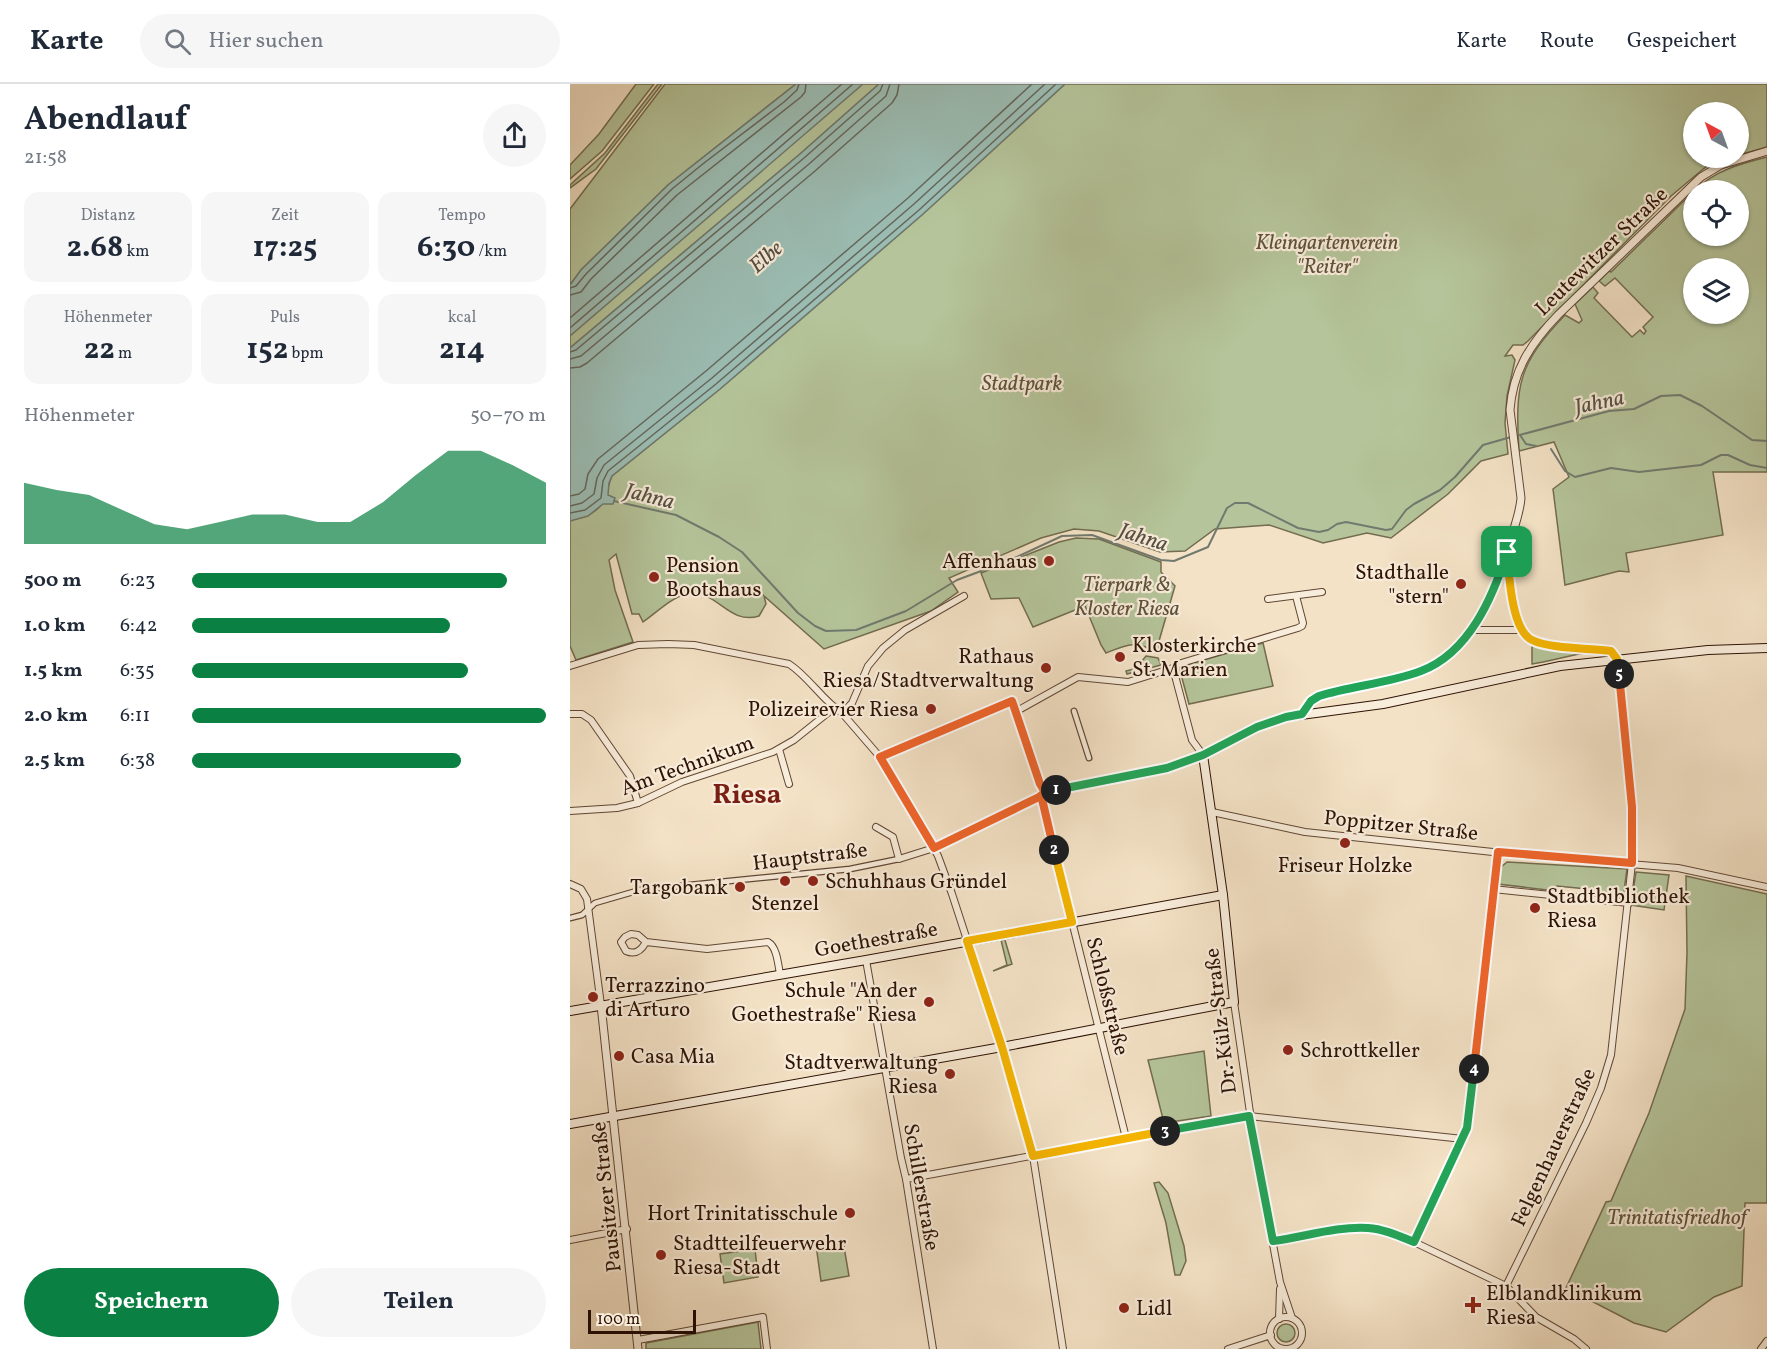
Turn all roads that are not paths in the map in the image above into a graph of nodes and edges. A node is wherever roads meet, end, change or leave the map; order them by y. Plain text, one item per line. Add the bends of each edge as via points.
1 (1767, 151) edge
2 (1507, 552) junction
3 (1322, 592) dead end
4 (964, 596) dead end
5 (1296, 596) junction
6 (1268, 599) dead end
7 (1470, 630) junction
8 (1523, 632) junction
9 (1767, 648) edge
10 (1617, 659) junction
11 (570, 666) edge
12 (1173, 668) junction
13 (834, 708) junction
14 (1017, 711) junction
15 (1074, 711) dead end
16 (842, 713) junction
17 (570, 714) edge
18 (1302, 714) junction
19 (779, 749) junction
20 (1203, 755) junction
21 (880, 757) junction
22 (1089, 758) dead end
23 (789, 784) dead end
24 (1045, 792) junction
25 (638, 803) junction
26 (570, 812) edge
27 (1212, 812) junction
28 (876, 827) dead end
29 (934, 848) junction
30 (1498, 852) junction
31 (900, 859) junction
32 (1632, 863) junction
33 (570, 884) edge
34 (1767, 887) edge
35 (1493, 889) junction
36 (1223, 895) junction
37 (1629, 903) junction
38 (589, 908) junction
39 (570, 918) edge
40 (1072, 922) junction
41 (967, 941) junction
42 (646, 942) dead end
43 (866, 960) junction
44 (780, 974) junction
45 (1234, 1002) junction
46 (601, 1005) junction
47 (570, 1011) edge
48 (1099, 1028) junction
49 (1002, 1047) junction
50 (884, 1067) junction
51 (614, 1116) junction
52 (1249, 1116) junction
53 (570, 1124) edge
54 (1126, 1138) junction
55 (1463, 1140) junction
56 (1033, 1156) junction
57 (906, 1179) junction
58 (627, 1229) junction
59 (570, 1240) edge
60 (1273, 1241) junction
61 (1414, 1242) junction
62 (1280, 1282) junction
63 (1506, 1286) junction
64 (1292, 1318) junction
65 (1279, 1319) junction
66 (1270, 1335) junction
67 (638, 1340) junction
68 (1767, 1341) edge
69 (638, 1349) edge
70 (767, 1349) edge
71 (933, 1349) edge
72 (1063, 1349) edge
73 (1228, 1349) edge
74 (1286, 1349) edge
75 (1586, 1349) edge
76 (1761, 1349) edge

1 - 2 street, Leutewitzer Straße via 1721,165 1701,177 1540,334 1525,355 1511,397 1521,506
2 - 7 street, Leutewitzer Straße via 1486,606
2 - 8 street via 1513,603
3 - 5 street
4 - 16 street via 905,630 883,648 868,666 852,703
5 - 6 street
5 - 12 street via 1302,626
7 - 8 street
7 - 18 street, Leutewitzer Straße via 1450,653 1427,668 1319,696
8 - 10 street via 1531,640 1543,643 1611,651
9 - 10 main road
10 - 18 main road via 1560,666 1361,708
10 - 32 street, Felgenhauerstraße via 1632,807
11 - 13 street via 638,645 694,645 789,664 802,672
12 - 14 street via 1128,682 1078,677
12 - 20 street via 1192,740
13 - 16 street
13 - 19 street, Am Technikum
14 - 21 street, Schloßstraße via 1012,701
14 - 24 street, Schloßstraße
15 - 22 street
16 - 21 street
17 - 25 street via 587,716 597,727 630,776
18 - 20 main road via 1257,727
19 - 23 street
19 - 25 street, Am Technikum via 682,782
20 - 24 street via 1167,768
20 - 27 main road, Dr.-Külz-Straße
21 - 29 street
24 - 29 street, Hauptstraße
24 - 40 street, Schloßstraße via 1044,809
25 - 26 street, Am Technikum
27 - 30 street, Poppitzer Straße via 1305,832
27 - 36 main road, Dr.-Külz-Straße
28 - 31 street via 892,837
29 - 31 street, Hauptstraße
29 - 41 street
30 - 32 street, Poppitzer Straße
30 - 35 street
31 - 38 street, Hauptstraße via 850,869 640,890
32 - 34 street, Poppitzer Straße via 1678,868
32 - 37 street, Felgenhauerstraße
33 - 38 street via 583,892
35 - 37 street
35 - 55 street via 1469,1118
36 - 40 main road, Goethestraße
36 - 45 main road, Dr.-Külz-Straße
37 - 63 street, Felgenhauerstraße via 1611,1055 1601,1088
38 - 39 street, Hauptstraße
38 - 46 street, Pausitzer Straße
40 - 41 main road, Goethestraße
40 - 48 street, Schloßstraße
41 - 43 main road, Goethestraße
41 - 49 street
42 - 44 street via 707,949 768,942 772,944
43 - 44 main road, Goethestraße
43 - 50 street, Schillerstraße
44 - 46 main road, Goethestraße
45 - 48 main road
45 - 52 street, Dr.-Külz-Straße
46 - 47 main road, Goethestraße
46 - 51 street, Pausitzer Straße
48 - 49 main road
48 - 54 street, Schloßstraße
49 - 50 main road
49 - 56 street
50 - 51 main road
50 - 57 street, Schillerstraße
51 - 53 main road
51 - 58 street, Pausitzer Straße
52 - 54 street
52 - 55 street
52 - 60 street, Dr.-Külz-Straße
54 - 56 street
55 - 61 street
56 - 57 street
56 - 72 street
57 - 71 street, Schillerstraße
58 - 59 street
58 - 67 street, Pausitzer Straße
60 - 61 street via 1370,1228
60 - 62 street, Dr.-Külz-Straße
61 - 63 street
62 - 64 street, Dr.-Külz-Straße
62 - 65 street, Dr.-Külz-Straße
63 - 75 street via 1536,1317
64 - 65 street
64 - 74 street via 1300,1324 1301,1338
65 - 66 street
66 - 73 street
66 - 74 street via 1276,1345
67 - 69 street, Pausitzer Straße
67 - 70 street via 763,1317
68 - 76 street

